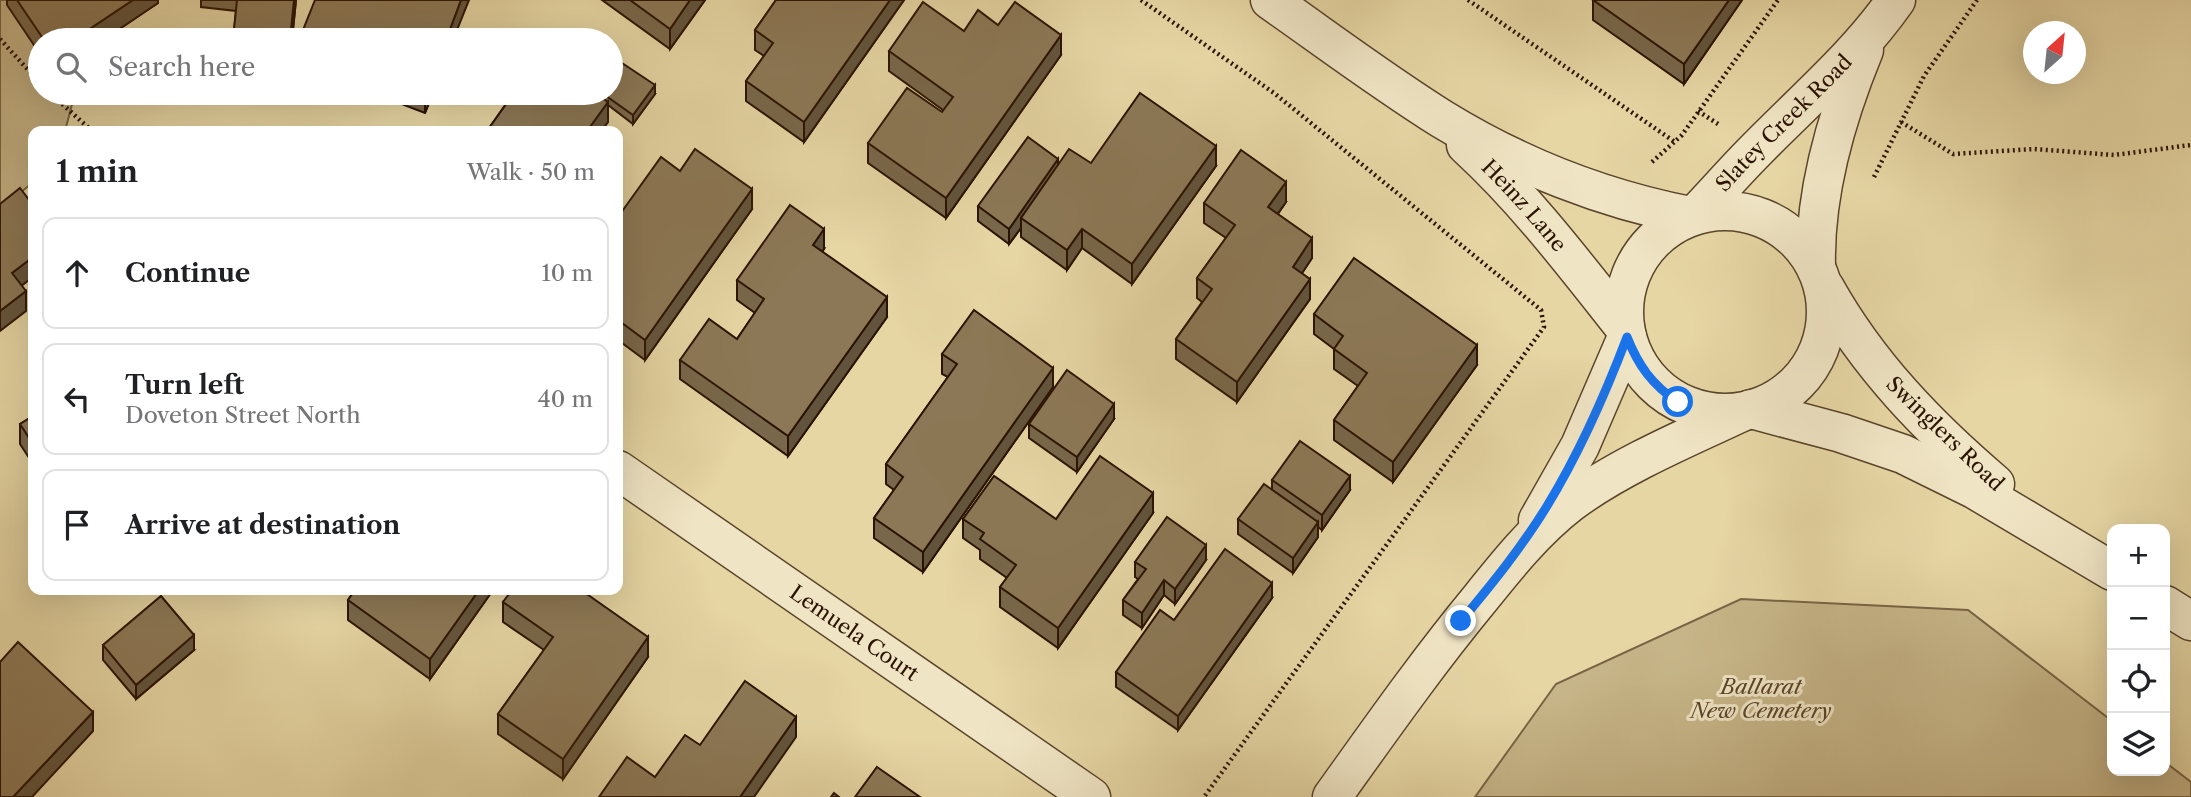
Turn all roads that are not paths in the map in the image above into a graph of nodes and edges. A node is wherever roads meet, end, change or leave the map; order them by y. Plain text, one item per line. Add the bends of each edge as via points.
1 (1270, 0) edge
2 (1896, 0) edge
3 (1873, 32) junction
4 (1408, 96) junction
5 (1692, 216) junction
6 (1819, 275) junction
7 (1626, 333) junction
8 (1748, 410) junction
9 (623, 473) edge
10 (1507, 565) junction
11 (2104, 566) edge
12 (2170, 608) edge
13 (2191, 621) edge
14 (1091, 797) edge
15 (1332, 797) edge

1 - 4 street, Heinz Lane
2 - 3 street, Slatey Creek Road
3 - 5 street, Slatey Creek Road
3 - 6 street, Slatey Creek Road via 1845,103 1821,187 1816,229
4 - 5 street, Heinz Lane via 1444,120 1562,178 1619,199
4 - 7 street, Heinz Lane via 1489,167 1574,263
5 - 6 street via 1726,211 1776,224 1799,243
5 - 7 street via 1664,231 1643,252 1626,293
6 - 8 street via 1826,308 1825,333 1812,364 1790,390
6 - 11 street, Swinglers Road via 1874,364 1925,421 2028,512
7 - 8 street via 1641,368 1678,402 1711,412
7 - 10 street via 1580,446
8 - 10 street via 1662,450 1573,501
8 - 11 street, Swinglers Road via 1903,454 1975,489
9 - 14 street, Lemuela Court
10 - 15 street
12 - 13 street

